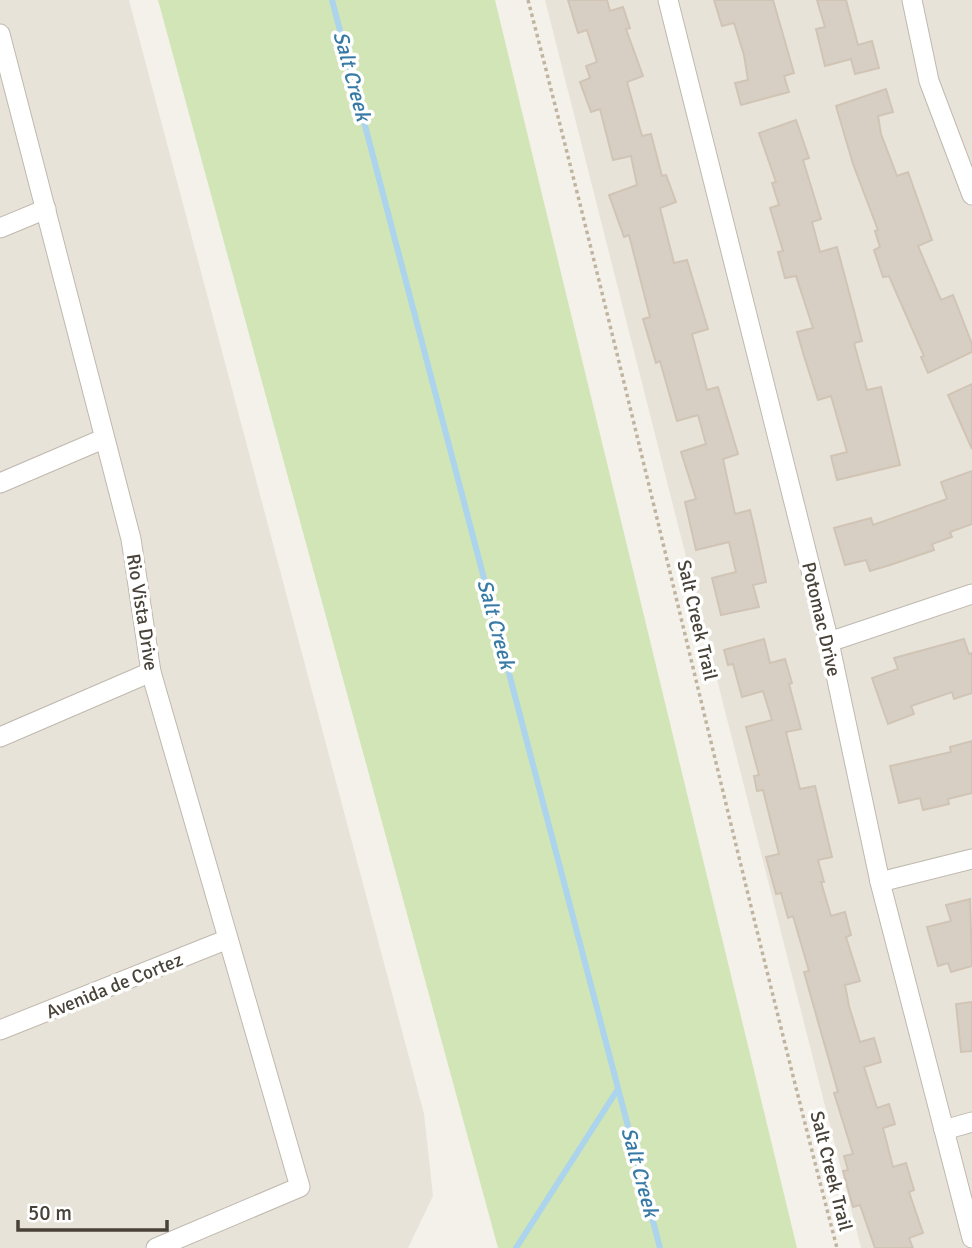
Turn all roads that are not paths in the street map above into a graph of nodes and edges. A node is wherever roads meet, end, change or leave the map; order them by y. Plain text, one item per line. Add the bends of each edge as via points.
1 (668, 0) edge
2 (912, 0) edge
3 (0, 34) edge
4 (972, 195) edge
5 (47, 209) junction
6 (0, 228) edge
7 (103, 439) junction
8 (0, 483) edge
9 (972, 594) edge
10 (829, 642) junction
11 (151, 672) junction
12 (0, 737) edge
13 (972, 859) edge
14 (880, 882) junction
15 (228, 939) junction
16 (0, 1030) edge
17 (972, 1122) edge
18 (944, 1130) junction
19 (972, 1238) edge
20 (156, 1248) edge

1 - 10 street, Potomac Drive
2 - 4 street via 929,80
3 - 5 street, Rio Vista Drive
5 - 6 street
5 - 7 street, Rio Vista Drive
7 - 8 street
7 - 11 street, Rio Vista Drive via 131,539
9 - 10 street
10 - 14 street, Potomac Drive
11 - 12 street
11 - 15 street, Rio Vista Drive
13 - 14 street
14 - 18 street, Potomac Drive
15 - 16 street, Avenida de Cortez
15 - 20 street, Rio Vista Drive via 300,1187
17 - 18 street
18 - 19 street, Potomac Drive

